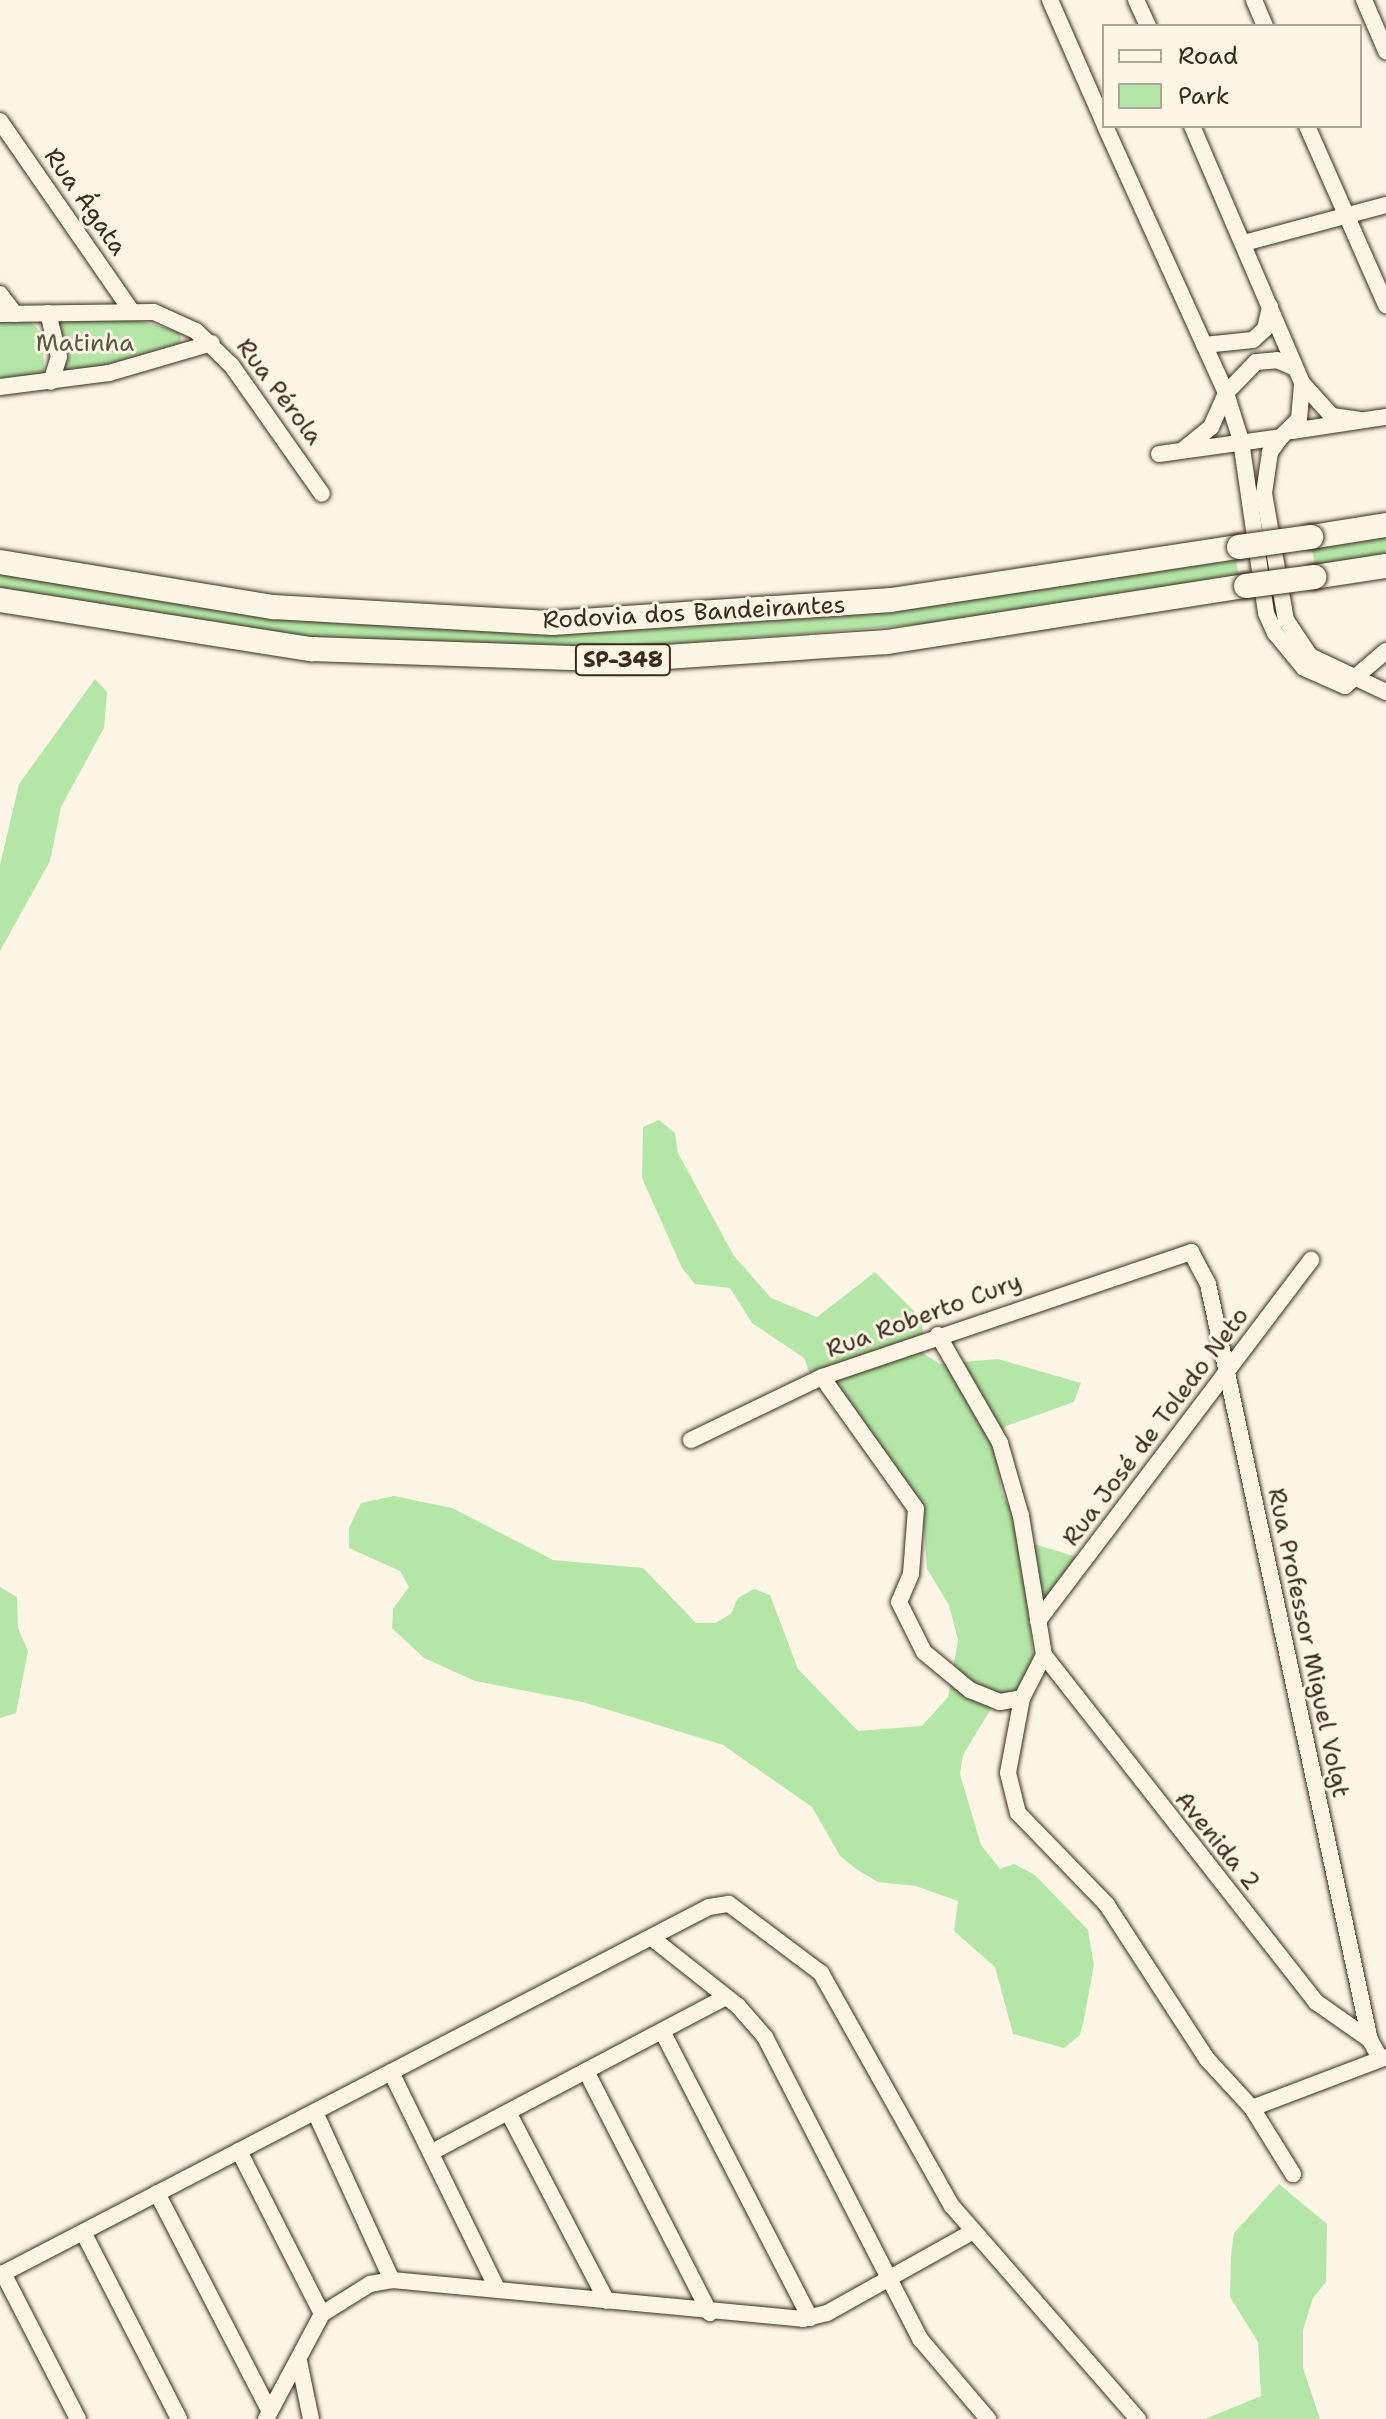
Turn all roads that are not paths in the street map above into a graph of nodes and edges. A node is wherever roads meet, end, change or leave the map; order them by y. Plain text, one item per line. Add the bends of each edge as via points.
1 (1050, 0) edge
2 (1136, 0) edge
3 (1254, 0) edge
4 (1364, 0) edge
5 (1147, 24) edge
6 (1264, 24) edge
7 (1386, 51) edge
8 (1102, 118) edge
9 (0, 121) edge
10 (1106, 128) edge
11 (1193, 128) edge
12 (1308, 128) edge
13 (1386, 205) edge
14 (1346, 214) junction
15 (1244, 243) junction
16 (0, 294) edge
17 (1386, 305) edge
18 (1270, 307) junction
19 (131, 310) junction
20 (48, 313) junction
21 (7, 314) edge
22 (212, 343) junction
23 (1204, 345) junction
24 (1298, 376) junction
25 (51, 382) junction
26 (0, 387) edge
27 (1226, 393) junction
28 (1386, 417) edge
29 (1359, 420) junction
30 (1286, 434) junction
31 (1241, 441) junction
32 (1179, 452) junction
33 (1159, 454) dead end
34 (322, 494) dead end
35 (1386, 525) edge
36 (0, 562) edge
37 (1386, 566) edge
38 (0, 600) edge
39 (1386, 651) edge
40 (1359, 677) junction
41 (1386, 692) edge
42 (1179, 1252) joint
43 (1311, 1260) dead end
44 (938, 1335) junction
45 (822, 1377) junction
46 (1227, 1379) junction
47 (691, 1440) dead end
48 (1038, 1621) junction
49 (1044, 1655) junction
50 (1022, 1698) junction
51 (652, 1938) junction
52 (726, 1997) junction
53 (662, 2031) junction
54 (1370, 2040) junction
55 (1383, 2058) edge
56 (586, 2071) junction
57 (391, 2072) junction
58 (1252, 2108) junction
59 (315, 2112) junction
60 (508, 2112) junction
61 (239, 2151) junction
62 (432, 2152) junction
63 (1293, 2174) dead end
64 (157, 2193) junction
65 (83, 2232) junction
66 (972, 2232) junction
67 (1, 2274) edge
68 (888, 2279) junction
69 (392, 2280) junction
70 (498, 2290) junction
71 (607, 2301) junction
72 (710, 2313) junction
73 (322, 2314) junction
74 (810, 2318) junction
75 (299, 2361) junction
76 (250, 2367) junction
77 (285, 2383) junction
78 (268, 2416) edge
79 (78, 2419) edge
80 (179, 2419) edge
81 (311, 2419) edge
82 (988, 2419) edge
83 (1138, 2419) edge

1 - 8 street
2 - 5 street
3 - 6 street
4 - 7 street
9 - 19 street, Rua Ágata
10 - 23 street
11 - 15 street
12 - 14 street
13 - 14 street
14 - 15 street
14 - 17 street
15 - 18 street
16 - 21 street
18 - 23 street via 1265,329 1253,340
18 - 24 street
19 - 20 street, Rua Pérola
19 - 22 street, Rua Pérola via 177,320
20 - 21 street, Rua Pérola
20 - 25 street via 59,357
22 - 25 street via 150,363
22 - 34 street, Rua Pérola
23 - 27 street
24 - 27 street via 1277,360 1256,362
24 - 29 street via 1332,416
24 - 30 street
25 - 26 street
27 - 31 street
27 - 32 street via 1211,427
28 - 29 street
29 - 30 street
30 - 31 street
30 - 40 street via 1270,452 1264,493 1281,606 1310,656
31 - 32 street
31 - 40 street via 1270,623 1313,675 1345,686
32 - 33 street
35 - 36 highway, Rodovia dos Bandeirantes / SP-348, bridge via 877,602 553,623 273,607
37 - 38 highway, Rodovia dos Bandeirantes / SP-348, bridge via 887,642 622,660 311,649
39 - 40 street
40 - 41 street
42 - 44 street, Rua Roberto Cury
42 - 46 street, Rua Professor Miguel Volgt via 1191,1252 1200,1262
43 - 46 street, Rua José de Toledo Neto
44 - 45 street, Rua Roberto Cury
44 - 48 street via 1000,1443 1021,1516
45 - 47 street, Rua Roberto Cury
45 - 50 street via 916,1509 911,1574 899,1602 924,1652 970,1690 1000,1702
46 - 48 street, Rua José de Toledo Neto
46 - 54 street, Rua Professor Miguel Volgt
48 - 49 street
49 - 50 street
49 - 54 street, Avenida 2 via 1316,2002
50 - 58 street via 1008,1773 1018,1813 1107,1905 1207,2059
51 - 52 street
51 - 57 street
51 - 66 street via 709,1907 729,1904 812,1961
52 - 53 street
52 - 68 street via 772,2048
53 - 56 street
53 - 74 street
54 - 55 street, Rua Professor Miguel Volgt
55 - 58 street
56 - 60 street
56 - 72 street
57 - 59 street
57 - 62 street
58 - 63 street
59 - 61 street
59 - 69 street
60 - 62 street
60 - 71 street
61 - 64 street
61 - 73 street
62 - 70 street
64 - 65 street
64 - 76 street
65 - 67 street
65 - 80 street
66 - 68 street
66 - 83 street
67 - 79 street
68 - 74 street
68 - 82 street via 926,2349
69 - 70 street
69 - 73 street via 348,2293
70 - 71 street
71 - 72 street
72 - 74 street
73 - 75 street
75 - 77 street
75 - 81 street
76 - 77 street via 267,2381
76 - 78 street
77 - 78 street

